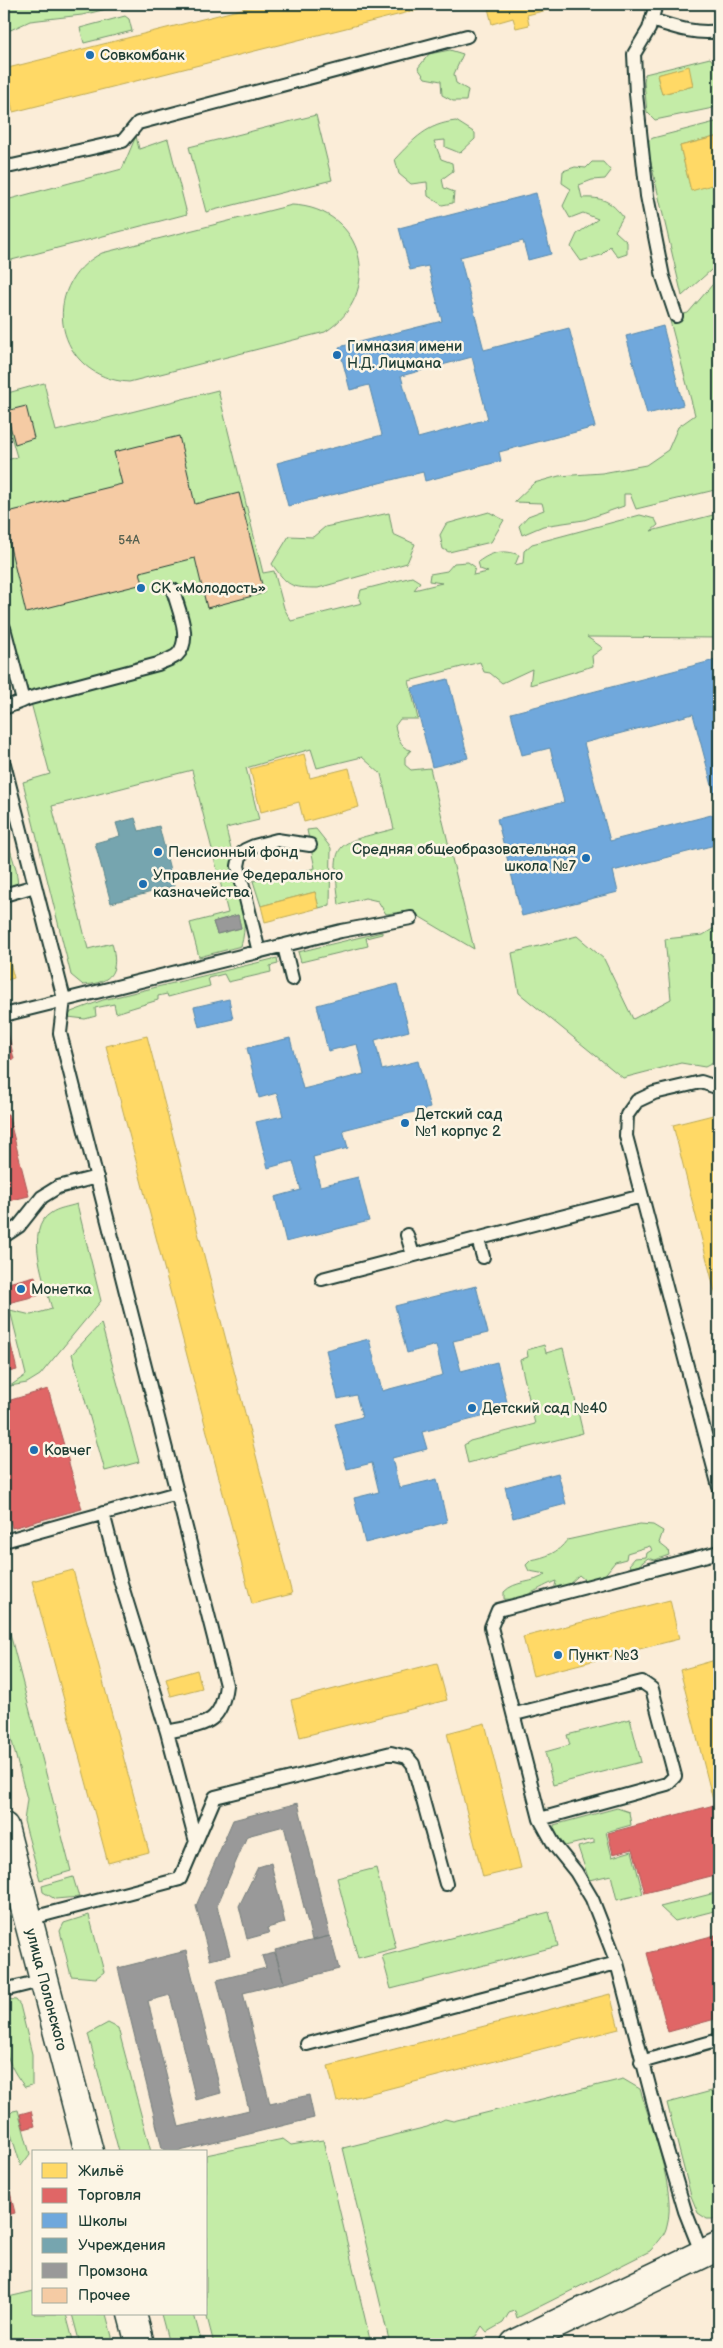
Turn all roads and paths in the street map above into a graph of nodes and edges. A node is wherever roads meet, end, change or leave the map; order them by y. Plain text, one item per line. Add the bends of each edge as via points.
1 (656, 4) edge
2 (652, 20) junction
3 (719, 31) edge
4 (467, 36) dead end
5 (4, 165) edge
6 (676, 316) dead end
7 (173, 590) dead end
8 (4, 628) edge
9 (23, 701) junction
10 (4, 708) edge
11 (4, 764) edge
12 (310, 845) dead end
13 (35, 886) junction
14 (4, 894) edge
15 (411, 918) dead end
16 (284, 946) junction
17 (259, 952) junction
18 (292, 979) dead end
19 (64, 999) junction
20 (4, 1015) edge
21 (719, 1088) edge
22 (97, 1177) junction
23 (642, 1196) junction
24 (4, 1236) edge
25 (407, 1236) dead end
26 (478, 1239) junction
27 (413, 1255) junction
28 (483, 1257) dead end
29 (322, 1279) dead end
30 (719, 1487) edge
31 (177, 1493) junction
32 (103, 1513) junction
33 (4, 1541) edge
34 (719, 1552) edge
35 (514, 1714) junction
36 (167, 1732) junction
37 (540, 1819) junction
38 (4, 1826) edge
39 (196, 1842) junction
40 (446, 1884) dead end
41 (28, 1918) junction
42 (617, 1963) junction
43 (44, 1980) junction
44 (4, 1990) edge
45 (719, 2040) edge
46 (306, 2044) dead end
47 (641, 2062) junction
48 (88, 2150) edge
49 (711, 2250) edge
50 (133, 2316) edge
51 (140, 2344) edge
52 (515, 2344) edge

1 - 2 lane
2 - 3 lane via 684,30
2 - 6 lane via 634,54 636,94 647,196 663,276
4 - 5 lane via 138,123 123,142
7 - 9 lane via 184,634 184,646 176,656 158,664
8 - 9 lane
9 - 10 lane
11 - 13 lane
12 - 17 lane via 277,840 254,846 240,856 238,866
13 - 14 lane
13 - 19 lane
15 - 16 lane
16 - 17 lane
16 - 18 lane
17 - 19 lane
19 - 20 lane
19 - 22 lane via 60,1033
21 - 23 lane via 701,1082 654,1094 637,1101 627,1115 626,1136
22 - 24 lane via 58,1187 42,1197 19,1226
22 - 31 lane
23 - 26 lane
23 - 30 lane
25 - 27 lane
26 - 27 lane
26 - 28 lane
27 - 29 lane
31 - 32 lane
31 - 36 lane via 226,1685 224,1702 218,1714 206,1723
32 - 33 lane
32 - 36 lane
34 - 35 lane via 498,1610 491,1627
35 - 37 lane
35 - 37 lane via 642,1682 652,1689 675,1776 667,1784
36 - 39 lane
37 - 42 lane via 592,1899
38 - 41 main road, улица Полонского
39 - 40 lane via 215,1797 392,1752 413,1764
39 - 41 lane via 180,1879
41 - 43 main road, улица Полонского
42 - 46 lane
42 - 47 lane
43 - 44 lane
43 - 48 main road, улица Полонского
45 - 47 lane
47 - 49 lane via 685,2211
49 - 52 main road
50 - 51 main road

